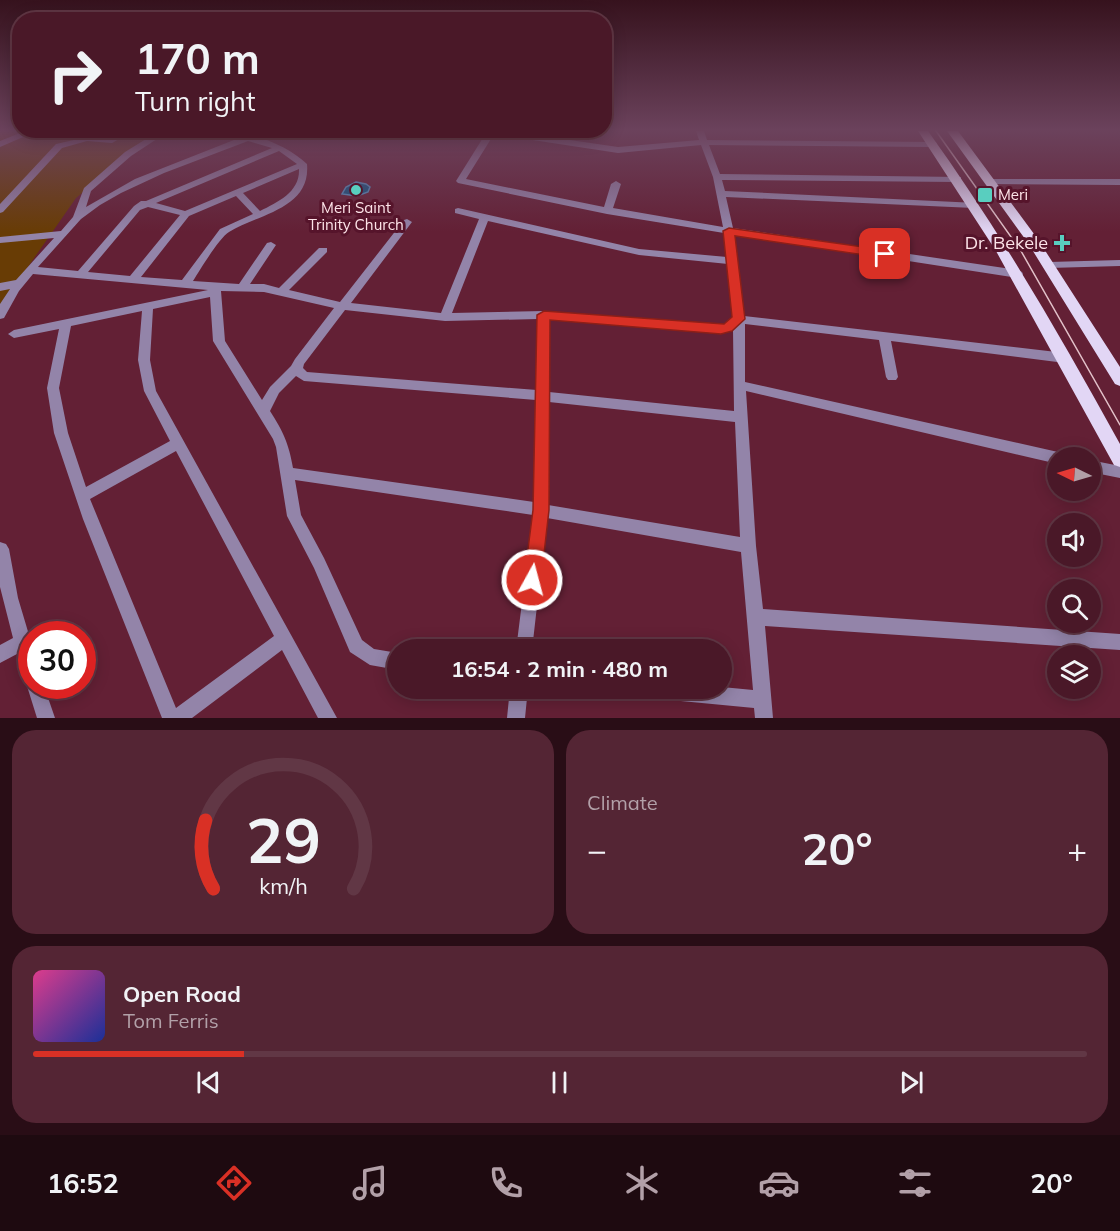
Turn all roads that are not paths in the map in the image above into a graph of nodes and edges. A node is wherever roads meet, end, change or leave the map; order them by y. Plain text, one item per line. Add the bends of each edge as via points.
1 (303, 164) edge
2 (43, 165) edge
3 (116, 165) edge
4 (181, 165) edge
5 (237, 165) edge
6 (302, 165) edge
7 (469, 165) edge
8 (713, 165) edge
9 (948, 165) edge
10 (977, 165) edge
11 (717, 177) junction
12 (958, 179) junction
13 (990, 182) junction
14 (1120, 182) edge
15 (616, 184) dead end
16 (237, 192) junction
17 (722, 194) junction
18 (144, 203) junction
19 (974, 205) junction
20 (0, 210) edge
21 (458, 211) dead end
22 (607, 211) junction
23 (186, 214) junction
24 (259, 215) junction
25 (78, 217) junction
26 (485, 217) junction
27 (407, 222) dead end
28 (729, 231) junction
29 (61, 234) junction
30 (0, 240) edge
31 (271, 245) dead end
32 (324, 250) dead end
33 (731, 261) junction
34 (1120, 262) edge
35 (1049, 265) junction
36 (30, 270) junction
37 (1018, 274) junction
38 (80, 275) junction
39 (132, 280) junction
40 (19, 284) junction
41 (185, 284) junction
42 (0, 287) edge
43 (243, 287) junction
44 (215, 290) junction
45 (282, 291) junction
46 (148, 306) junction
47 (342, 306) junction
48 (0, 315) edge
49 (544, 315) junction
50 (445, 317) junction
51 (738, 319) junction
52 (66, 323) junction
53 (14, 334) dead end
54 (884, 336) junction
55 (1065, 358) junction
56 (296, 369) junction
57 (1119, 376) edge
58 (892, 377) dead end
59 (739, 386) junction
60 (543, 396) junction
61 (263, 411) junction
62 (741, 417) junction
63 (178, 443) junction
64 (1047, 456) edge
65 (1120, 460) edge
66 (1101, 468) edge
67 (1120, 472) edge
68 (288, 473) junction
69 (82, 496) junction
70 (541, 510) junction
71 (748, 546) junction
72 (1, 549) edge
73 (756, 617) junction
74 (18, 627) edge
75 (285, 638) junction
76 (525, 639) edge
77 (1120, 642) edge
78 (18, 644) edge
79 (0, 655) edge
80 (387, 660) edge
81 (732, 697) edge
82 (39, 699) edge
83 (518, 699) edge
84 (762, 700) junction
85 (46, 718) edge
86 (171, 718) edge
87 (177, 718) edge
88 (328, 718) edge
89 (516, 718) edge
90 (764, 718) edge

1 - 24 street via 303,180 294,195
2 - 20 street
3 - 25 street via 83,195
4 - 25 street via 122,188
5 - 18 street
6 - 16 street
7 - 22 street via 461,181
8 - 11 street
9 - 12 main road
10 - 13 main road
11 - 12 street
11 - 17 street
12 - 19 main road
13 - 14 street
13 - 35 main road
15 - 22 street
16 - 23 street
16 - 24 street
17 - 19 street
17 - 28 street
18 - 23 street
18 - 38 street via 130,214
19 - 37 main road
21 - 26 street
22 - 28 street
23 - 39 street
24 - 41 street via 223,231
25 - 29 street
26 - 33 street via 639,252
26 - 50 street
27 - 47 street
28 - 33 street
28 - 37 street
29 - 30 street
29 - 36 street
31 - 43 street
32 - 45 street
33 - 51 street
34 - 35 street
35 - 57 main road
36 - 38 street
36 - 40 street
37 - 55 main road
38 - 39 street
39 - 41 street
40 - 42 street
40 - 48 street
41 - 44 street
43 - 44 street
43 - 45 street
44 - 46 street
44 - 61 street via 219,341
45 - 47 street
46 - 52 street
46 - 63 street via 145,376
47 - 50 street
47 - 56 street
49 - 50 street
49 - 51 street via 721,329
49 - 60 street
51 - 54 street
51 - 59 street
52 - 53 street
52 - 69 street via 53,388 61,433
54 - 55 street
54 - 58 street
55 - 65 main road
56 - 60 street via 304,376
56 - 61 street via 274,390
59 - 62 street
59 - 64 street
60 - 62 street
60 - 70 street
61 - 68 street via 283,447
62 - 71 street
63 - 69 street
63 - 75 street
66 - 67 street
68 - 70 street
68 - 80 street via 294,516 356,646 370,657
69 - 86 street
70 - 71 street
70 - 76 street
71 - 73 street
72 - 74 street
73 - 77 street
73 - 84 street
75 - 87 street
75 - 88 street
78 - 79 street
81 - 84 street
82 - 85 street
83 - 89 street
84 - 90 street

